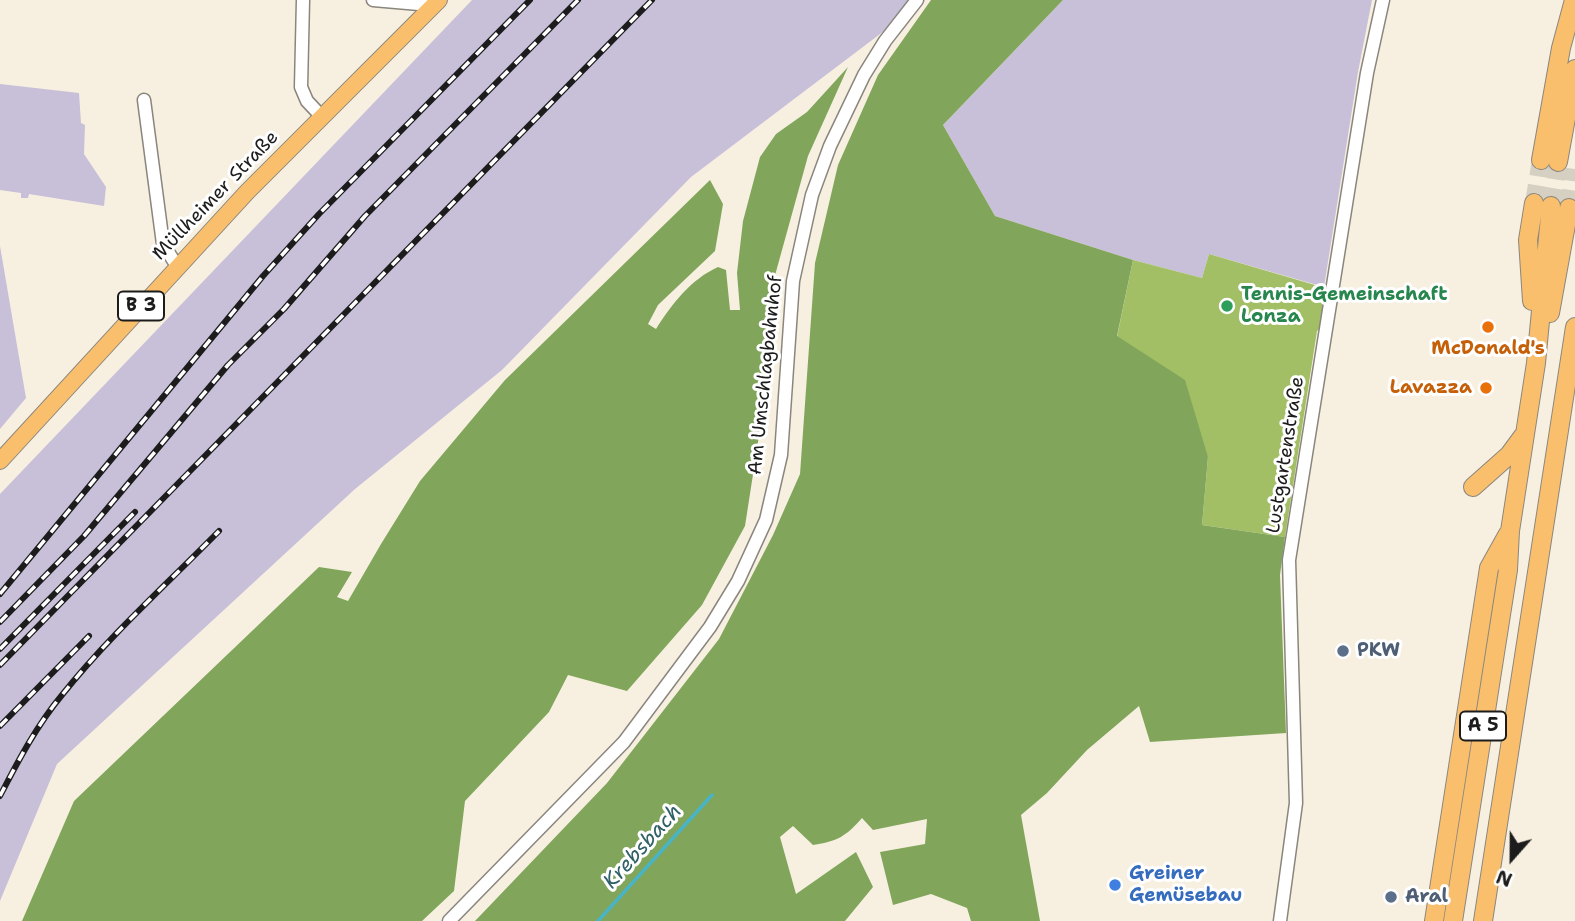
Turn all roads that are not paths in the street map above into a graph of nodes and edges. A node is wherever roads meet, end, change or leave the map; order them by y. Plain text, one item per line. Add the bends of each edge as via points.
1 (303, 0) edge
2 (373, 0) edge
3 (439, 0) edge
4 (916, 0) edge
5 (1382, 0) edge
6 (1573, 0) edge
7 (421, 2) edge
8 (1575, 69) edge
9 (144, 100) dead end
10 (322, 117) junction
11 (1542, 204) tunnel mouth
12 (1569, 208) tunnel mouth
13 (177, 266) junction
14 (1575, 327) edge
15 (1536, 363) junction
16 (1575, 394) edge
17 (1525, 434) junction
18 (1555, 456) junction
19 (0, 461) edge
20 (1473, 487) dead end
21 (1510, 531) junction
22 (449, 921) edge
23 (1280, 921) edge
24 (1434, 921) edge
25 (1453, 921) edge
26 (1483, 921) edge

1 - 10 street via 301,87
2 - 7 street
3 - 10 main road, B 3
4 - 22 street, Am Umschlagbahnhof via 864,75 812,195 793,281 781,455 766,520 738,581 710,627 624,742
5 - 23 street, Lustgartenstraße via 1289,561 1296,803
6 - 8 highway via 1561,48 1549,161
9 - 13 street via 163,244
10 - 13 main road, Müllheimer Straße / B 3
11 - 15 highway, A 5
12 - 15 highway, A 5
13 - 19 main road, Müllheimer Straße / B 3
14 - 18 highway, A 5
15 - 17 highway, A 5
16 - 18 highway
17 - 20 highway
17 - 21 highway, A 5
18 - 26 highway, A 5
21 - 24 highway via 1489,568
21 - 25 highway, A 5 via 1508,570

